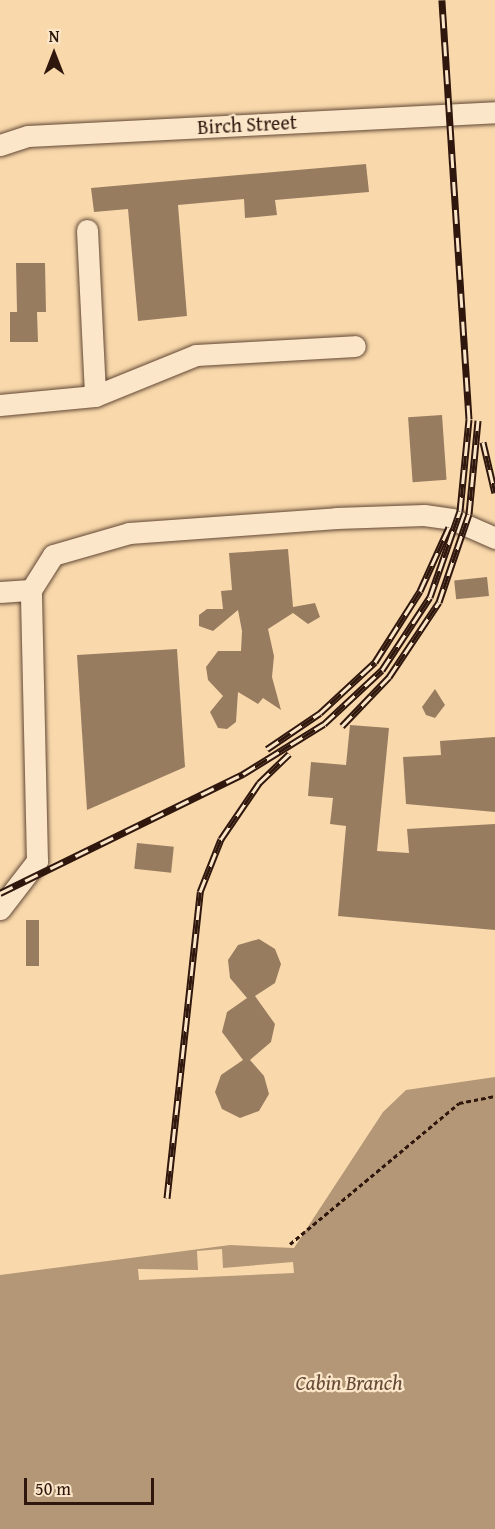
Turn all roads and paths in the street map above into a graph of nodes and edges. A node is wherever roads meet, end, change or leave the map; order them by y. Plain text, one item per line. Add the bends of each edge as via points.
1 (495, 112) edge
2 (0, 145) edge
3 (87, 230) dead end
4 (356, 346) dead end
5 (95, 396) junction
6 (0, 405) edge
7 (495, 538) edge
8 (31, 590) junction
9 (0, 592) edge
10 (0, 909) edge
11 (495, 1096) edge
12 (290, 1245) dead end

1 - 2 street, Birch Street via 28,136
3 - 5 street
4 - 5 street via 196,355
5 - 6 street
7 - 8 street via 452,519 424,515 129,533 53,555
8 - 9 street
8 - 10 street via 37,861
11 - 12 path via 459,1103

